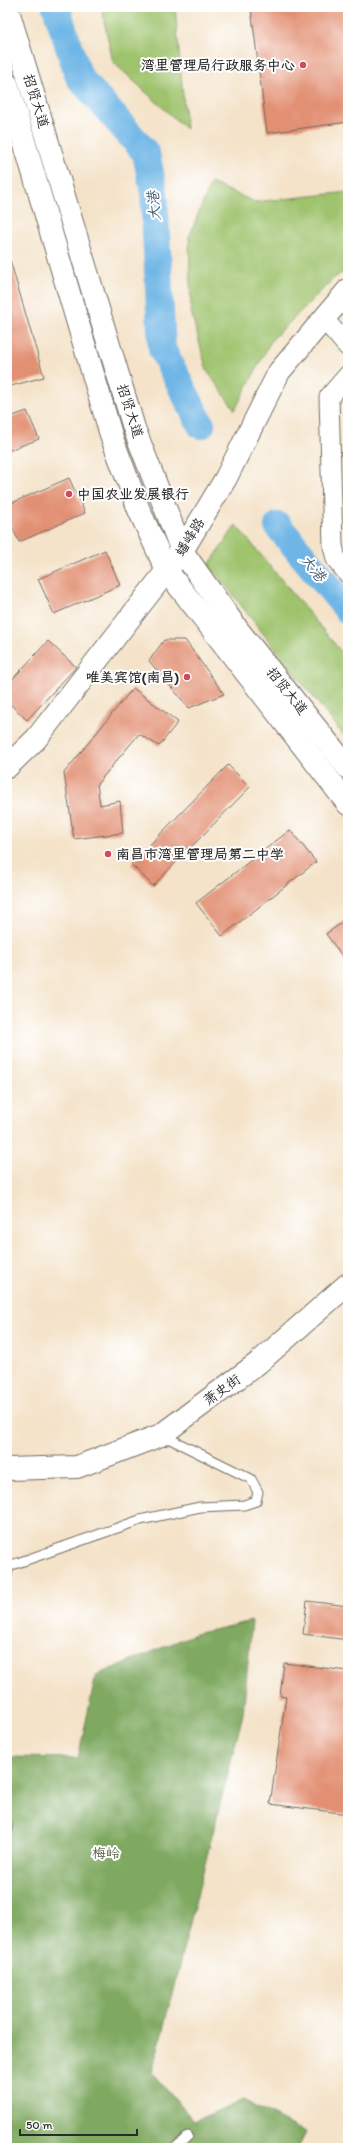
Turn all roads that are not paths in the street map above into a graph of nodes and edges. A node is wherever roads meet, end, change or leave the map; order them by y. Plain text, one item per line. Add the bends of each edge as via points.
1 (7, 7) edge
2 (7, 84) edge
3 (348, 290) edge
4 (324, 319) junction
5 (348, 347) edge
6 (348, 375) edge
7 (182, 551) junction
8 (167, 571) junction
9 (348, 574) edge
10 (7, 767) edge
11 (348, 768) edge
12 (348, 804) edge
13 (348, 1284) edge
14 (161, 1435) junction
15 (7, 1469) edge
16 (7, 1575) edge
17 (7, 1824) edge
18 (7, 1832) edge
19 (188, 2136) dead end
20 (176, 2148) edge

1 - 7 main road, 招贤大道 via 134,428
2 - 8 main road, 招贤大道 via 112,438 139,510
3 - 4 main road, 蟠峰路
4 - 5 street
4 - 7 main road, 蟠峰路 via 279,372 226,478
6 - 9 street via 329,397 332,546 336,559
7 - 8 main road, 蟠峰路
7 - 11 main road, 招贤大道 via 238,630
8 - 10 main road, 蟠峰路 via 36,739
8 - 12 main road, 招贤大道
13 - 14 main road, 萧史街 via 258,1363
14 - 15 main road, 萧史街 via 77,1467
14 - 16 lane via 250,1479 258,1492 256,1501 244,1505 200,1507 140,1520 9,1566
17 - 18 lane
19 - 20 lane

